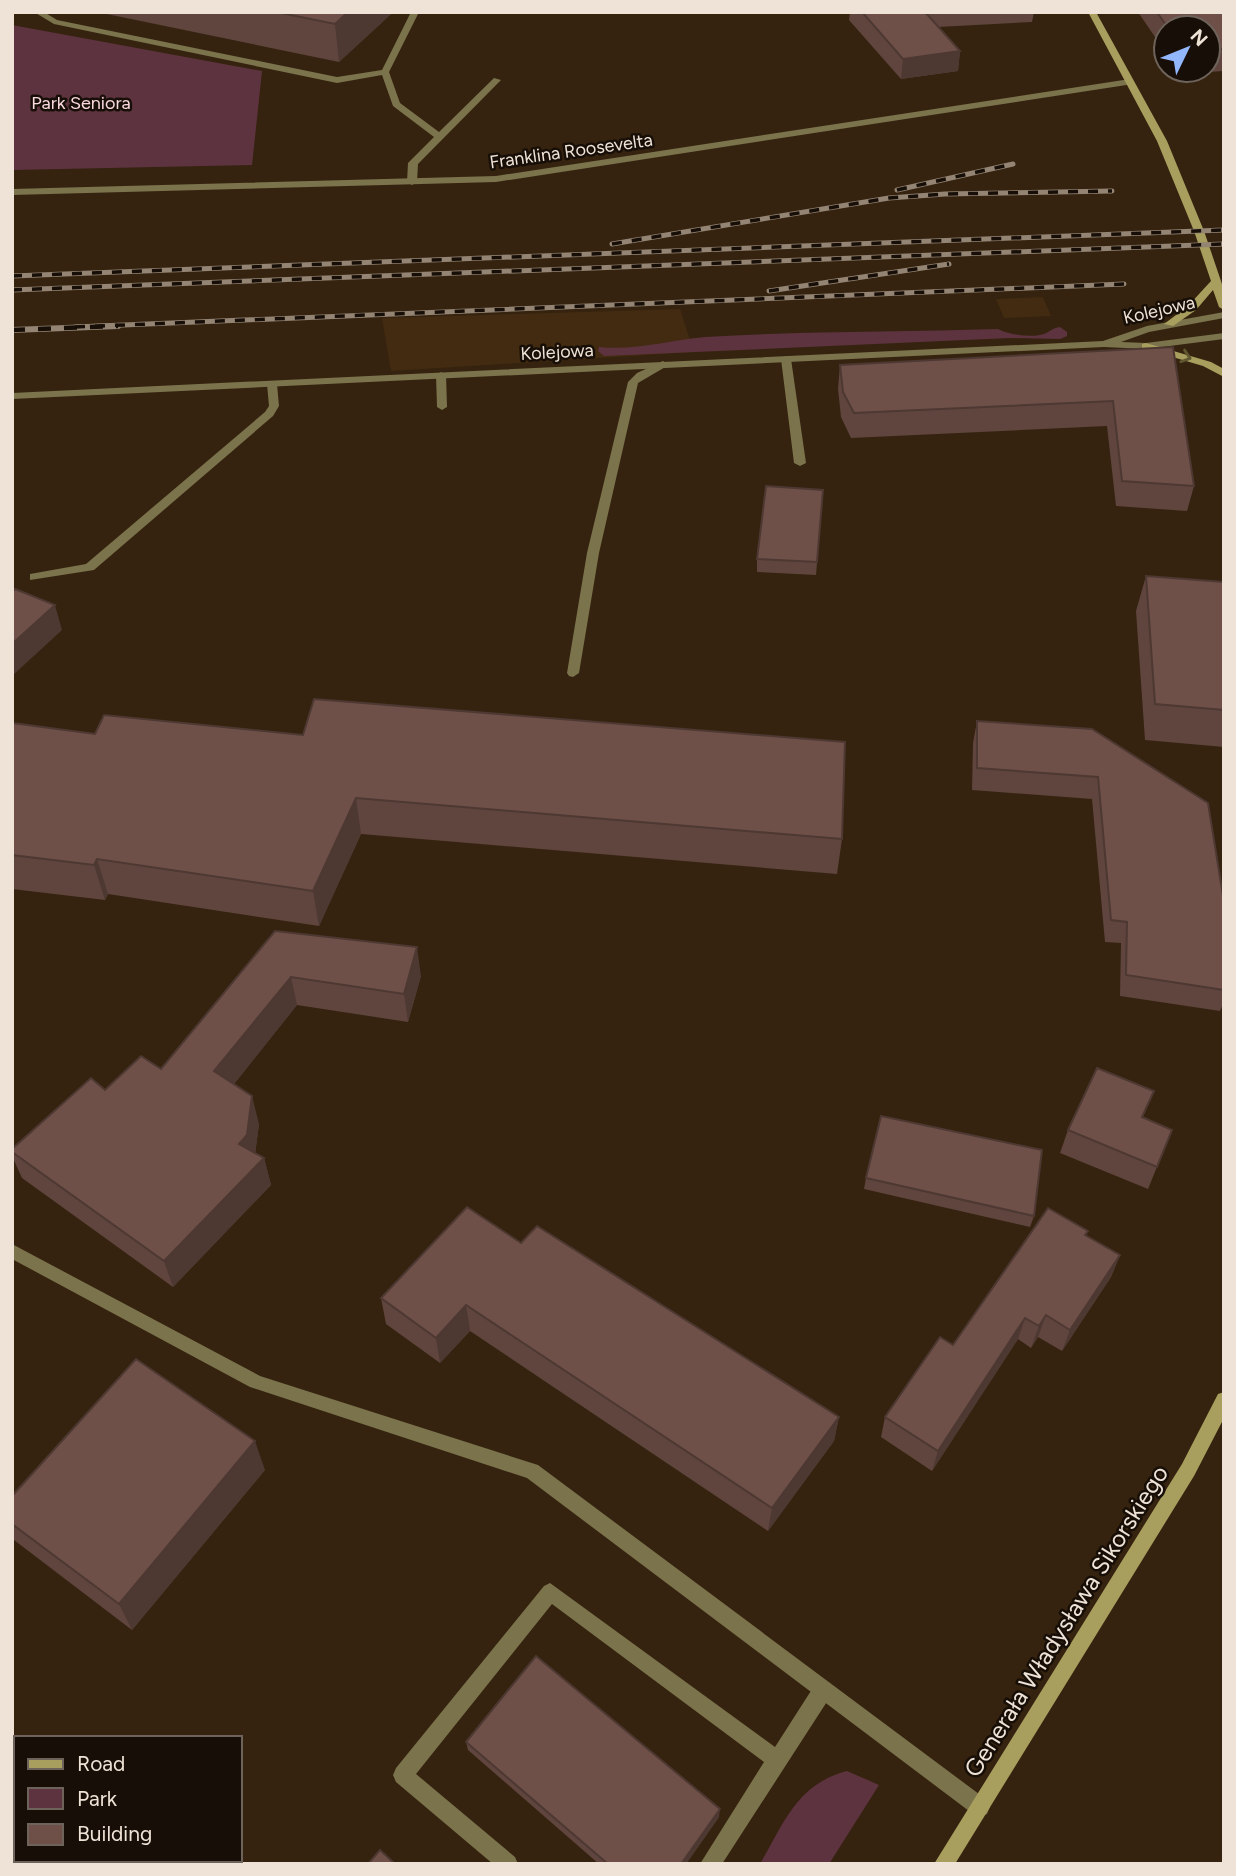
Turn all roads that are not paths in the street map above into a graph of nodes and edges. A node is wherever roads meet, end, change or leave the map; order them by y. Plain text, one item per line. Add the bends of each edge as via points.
1 (38, 12) edge
2 (415, 12) edge
3 (1092, 12) edge
4 (385, 72) junction
5 (496, 80) dead end
6 (1130, 82) junction
7 (438, 136) junction
8 (412, 182) junction
9 (12, 192) edge
10 (1218, 279) edge
11 (1224, 307) edge
12 (1224, 315) edge
13 (1169, 324) junction
14 (1224, 336) edge
15 (1104, 344) junction
16 (1146, 346) junction
17 (786, 359) junction
18 (663, 364) junction
19 (1224, 374) edge
20 (441, 375) junction
21 (272, 384) junction
22 (12, 396) edge
23 (442, 407) dead end
24 (800, 463) dead end
25 (34, 577) dead end
26 (573, 673) dead end
27 (12, 1251) edge
28 (1224, 1400) edge
29 (823, 1690) junction
30 (777, 1760) junction
31 (980, 1807) junction
32 (508, 1864) edge
33 (710, 1864) edge
34 (944, 1864) edge

1 - 4 street via 54,22 337,80
2 - 4 street
3 - 6 main road
4 - 7 street via 396,104
5 - 7 street
6 - 8 street, Franklina Roosevelta via 496,179
6 - 10 main road via 1162,141
7 - 8 street via 413,163
8 - 9 street, Franklina Roosevelta
10 - 11 main road
10 - 13 main road via 1192,308
12 - 13 street, Kolejowa
13 - 15 street, Kolejowa
14 - 16 street, Kolejowa
15 - 16 street, Kolejowa
15 - 17 street, Kolejowa
16 -> 19 main road via 1207,364
17 - 18 street, Kolejowa
17 - 24 street
18 - 20 street, Kolejowa
18 - 26 street via 633,382 593,553
20 - 21 street, Kolejowa
20 - 23 street
21 - 22 street, Kolejowa
21 - 25 street via 274,406 269,414 90,567
27 - 29 street via 256,1382 532,1471
28 - 31 main road, Generała Władysława Sikorskiego via 1188,1469
29 - 30 street
29 - 31 street
30 - 32 street via 550,1592 403,1775
30 - 33 street
31 - 34 main road, Generała Władysława Sikorskiego

